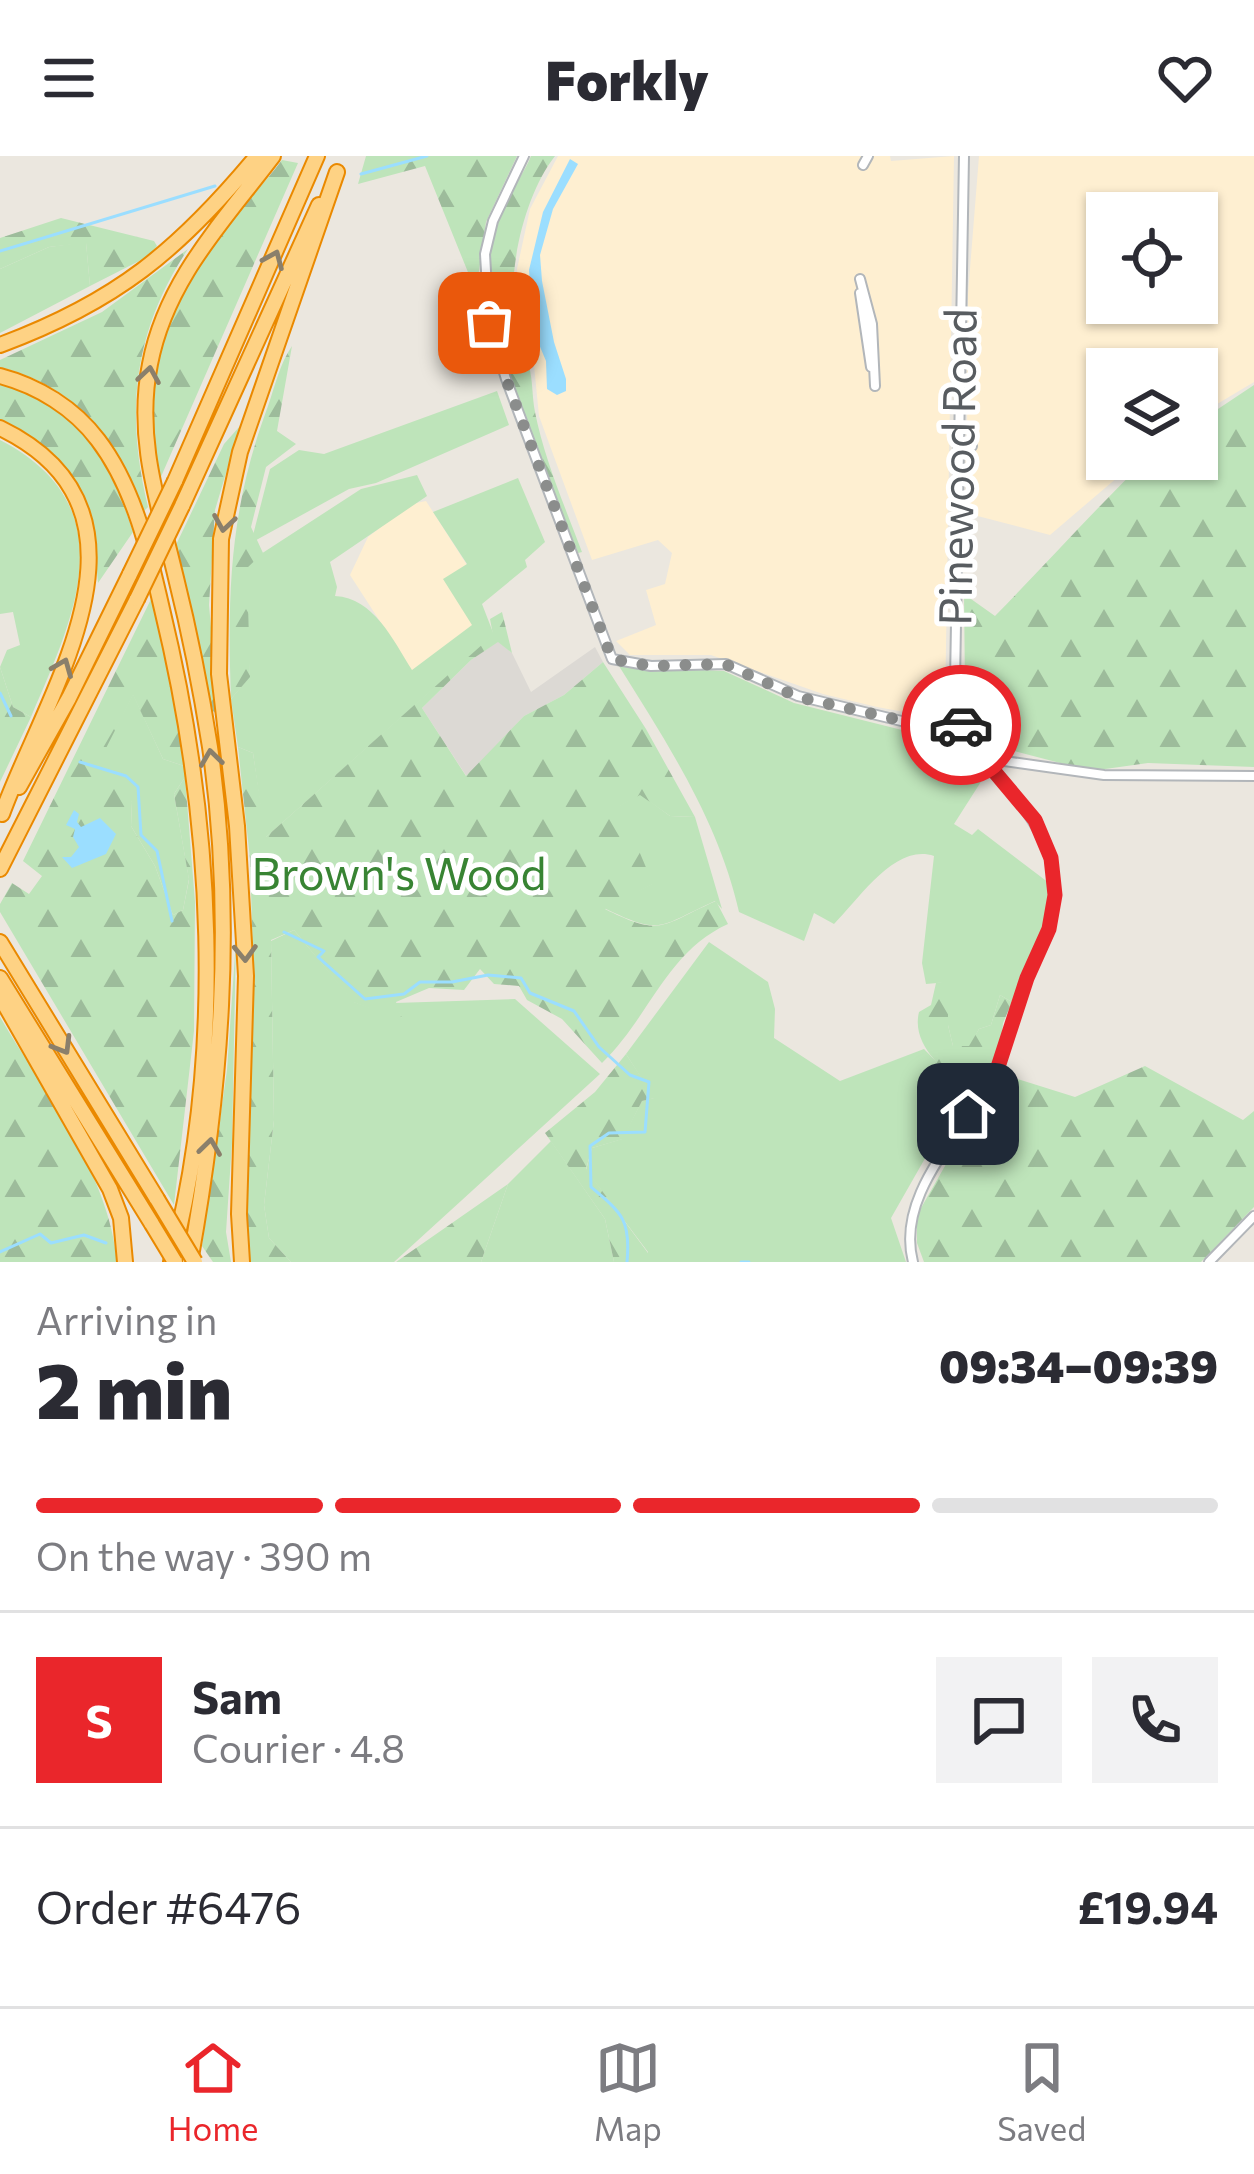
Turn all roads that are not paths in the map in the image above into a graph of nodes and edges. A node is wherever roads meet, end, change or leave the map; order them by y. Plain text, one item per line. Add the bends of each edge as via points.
1 (257, 156) edge
2 (273, 156) edge
3 (317, 156) edge
4 (343, 156) edge
5 (524, 156) edge
6 (967, 158) edge
7 (337, 172) junction
8 (860, 279) joint
9 (0, 346) edge
10 (0, 376) edge
11 (0, 428) edge
12 (972, 446) dead end
13 (958, 447) junction
14 (958, 717) junction
15 (990, 759) junction
16 (1254, 776) edge
17 (1, 816) edge
18 (0, 869) edge
19 (1, 944) edge
20 (0, 978) edge
21 (0, 996) edge
22 (1254, 1216) edge
23 (125, 1262) edge
24 (173, 1262) edge
25 (193, 1262) edge
26 (242, 1262) edge
27 (913, 1262) edge
28 (1209, 1262) edge

1 - 9 highway via 176,247 133,280 79,314
25 -> 2 highway via 217,1089 223,890 210,749 149,470 145,400 158,331 178,284
17 -> 3 highway, bridge via 175,481
4 - 7 highway
5 - 14 street via 485,254 489,323 612,659 725,664 798,697 918,724
6 - 13 street, Pinewood Road
7 - 18 highway, bridge
7 -> 26 highway via 240,452 221,539 219,674 246,976
8 - 8 street via 872,324 875,386 864,332
10 - 24 highway via 66,409 114,464 139,524 178,681 201,851 204,1000
17 -> 11 highway via 81,622 91,558 64,481
12 - 13 street
13 - 14 street, Pinewood Road
14 - 15 street via 967,740
15 - 16 street via 1104,775
15 - 27 street via 1035,820 1055,895 998,1067 923,1187 908,1242
19 -> 25 highway, bridge
20 - 24 highway, bridge
21 - 23 highway via 110,1189
22 - 28 street

